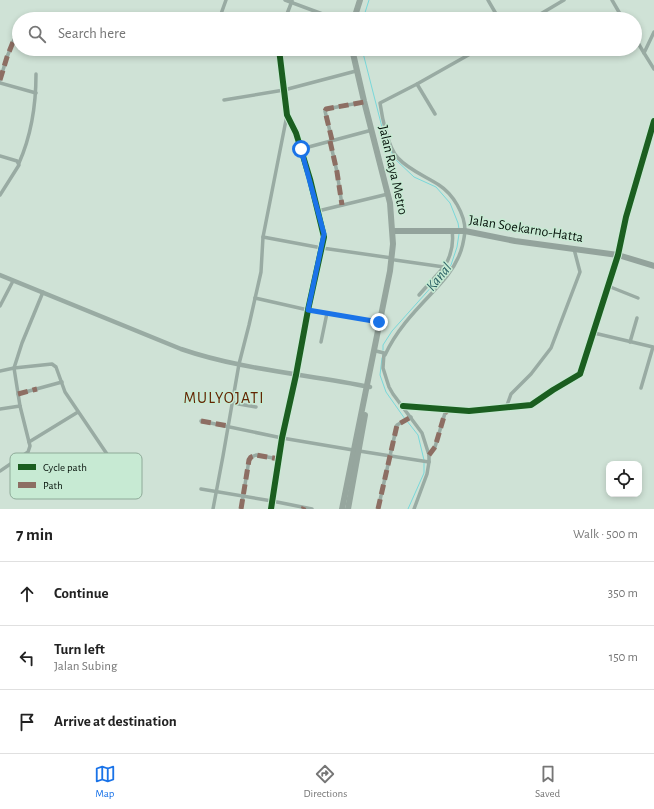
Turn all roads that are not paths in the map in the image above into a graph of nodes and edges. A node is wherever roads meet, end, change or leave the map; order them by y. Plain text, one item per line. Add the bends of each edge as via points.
1 (226, 0) edge
2 (285, 0) edge
3 (361, 0) edge
4 (488, 0) edge
5 (564, 0) edge
6 (612, 0) edge
7 (292, 1) edge
8 (221, 12) edge
9 (287, 12) edge
10 (319, 12) edge
11 (358, 12) edge
12 (495, 12) edge
13 (544, 12) edge
14 (619, 12) edge
15 (654, 32) edge
16 (12, 44) edge
17 (642, 50) edge
18 (644, 53) junction
19 (280, 56) edge
20 (353, 56) edge
21 (358, 56) edge
22 (467, 56) edge
23 (654, 69) edge
24 (356, 71) junction
25 (36, 74) dead end
26 (0, 81) edge
27 (417, 84) junction
28 (284, 90) junction
29 (36, 93) junction
30 (224, 100) dead end
31 (364, 102) junction
32 (435, 114) dead end
33 (287, 115) junction
34 (654, 121) edge
35 (372, 130) junction
36 (331, 140) junction
37 (301, 149) junction
38 (0, 156) edge
39 (19, 163) junction
40 (388, 194) junction
41 (0, 195) edge
42 (342, 205) junction
43 (318, 211) junction
44 (453, 230) junction
45 (395, 231) junction
46 (463, 231) junction
47 (264, 237) junction
48 (322, 248) junction
49 (574, 249) junction
50 (618, 255) junction
51 (393, 259) junction
52 (654, 266) edge
53 (444, 267) junction
54 (0, 275) edge
55 (13, 281) junction
56 (608, 286) junction
57 (42, 292) junction
58 (419, 295) dead end
59 (256, 298) junction
60 (638, 298) dead end
61 (0, 306) edge
62 (308, 310) junction
63 (327, 313) junction
64 (637, 318) dead end
65 (379, 322) junction
66 (594, 333) junction
67 (320, 342) dead end
68 (630, 342) junction
69 (376, 351) junction
70 (384, 354) junction
71 (239, 364) junction
72 (14, 368) junction
73 (0, 371) edge
74 (296, 375) junction
75 (62, 382) junction
76 (368, 387) junction
77 (641, 388) dead end
78 (18, 394) junction
79 (233, 402) junction
80 (20, 406) junction
81 (403, 406) junction
82 (256, 407) dead end
83 (506, 408) junction
84 (0, 409) edge
85 (449, 409) junction
86 (78, 412) junction
87 (411, 418) junction
88 (201, 421) dead end
89 (228, 426) junction
90 (282, 438) junction
91 (29, 442) junction
92 (356, 451) junction
93 (27, 453) edge
94 (105, 453) edge
95 (429, 454) junction
96 (390, 456) junction
97 (279, 460) junction
98 (426, 462) junction
99 (10, 464) edge
100 (0, 471) edge
101 (200, 489) dead end
102 (216, 493) junction
103 (242, 496) junction
104 (272, 501) junction
105 (304, 508) edge
106 (213, 509) edge
107 (241, 509) edge
108 (271, 509) edge
109 (312, 509) edge
110 (342, 509) edge
111 (348, 509) edge
112 (378, 509) edge
113 (414, 509) edge

1 - 8 street
2 - 7 street
3 - 11 highway
4 - 12 street
5 - 13 street
6 - 14 street
7 - 9 street
7 - 10 street
15 - 18 street
16 - 26 street
17 - 18 street
18 - 23 street
19 - 28 street
20 - 24 highway, Jalan Raya Metro
21 - 45 highway via 392,193
22 - 27 street
24 - 28 street
24 - 31 highway, Jalan Raya Metro
25 - 29 street
26 - 29 street
27 - 32 street
27 - 46 street via 380,103 381,115 397,157 440,186 450,196 460,212
28 - 30 street
28 - 33 street
29 - 39 street via 24,151
31 - 35 highway, Jalan Raya Metro
31 - 36 street via 326,109
33 - 37 street
33 - 47 street
34 - 50 street via 626,217
35 - 36 street
35 - 40 highway, Jalan Raya Metro
36 - 37 street
36 - 42 street
37 - 43 street
38 - 39 street
39 - 41 street
40 - 42 street
40 - 45 highway, Jalan Raya Metro
42 - 43 street
43 - 48 street via 324,234
44 - 45 main road, Jalan Soekarno-Hatta
44 - 46 main road, Jalan Soekarno-Hatta
44 - 53 street via 454,242 450,258
45 - 51 highway
46 - 49 main road, Jalan Soekarno-Hatta
46 - 70 street via 461,251 455,265 398,332
47 - 48 street
47 - 59 street
48 - 51 street
48 - 62 street
49 - 50 main road, Jalan Soekarno-Hatta
49 - 83 street via 580,272 551,348 531,374 510,394
50 - 52 main road, Jalan Soekarno-Hatta
50 - 56 street
51 - 53 street
51 - 65 highway
51 - 69 highway
53 - 58 street
54 - 55 street
55 - 57 street
55 - 61 street
56 - 60 street
56 - 66 street
57 - 71 street via 181,349
57 - 72 street
59 - 62 street
59 - 71 street
62 - 63 street
62 - 74 street
63 - 65 street
63 - 67 street
64 - 68 street
65 - 76 highway
66 - 68 street
66 - 83 street via 579,376 533,404
68 - 77 street via 653,348
69 - 70 street
69 - 76 highway
70 - 81 street via 383,368 387,380 393,394
71 - 74 street
71 - 79 street
72 - 73 street
72 - 75 street via 52,364
72 - 78 street
74 - 76 street
74 - 90 street
75 - 78 street
75 - 86 street
76 - 92 highway
78 - 80 street
79 - 82 street
79 - 89 street
80 - 84 street
80 - 91 street
81 - 85 street
81 - 87 street
83 - 85 street
85 - 95 street via 445,413 435,447
86 - 91 street
86 - 94 street
87 - 95 street via 424,436
87 - 96 street via 397,425
88 - 89 street
89 - 90 street
89 - 102 street
90 - 92 street
90 - 97 street
91 - 93 street via 30,449
92 - 96 street
92 - 110 highway
92 - 111 highway
95 - 98 street
96 - 98 street
96 - 112 street
97 - 103 street via 256,455 251,457
97 - 104 street
98 - 113 street via 422,489
99 - 100 street
101 - 102 street
102 - 103 street
102 - 106 street
103 - 104 street
103 - 107 street
104 - 105 street
104 - 108 street
105 - 109 street

